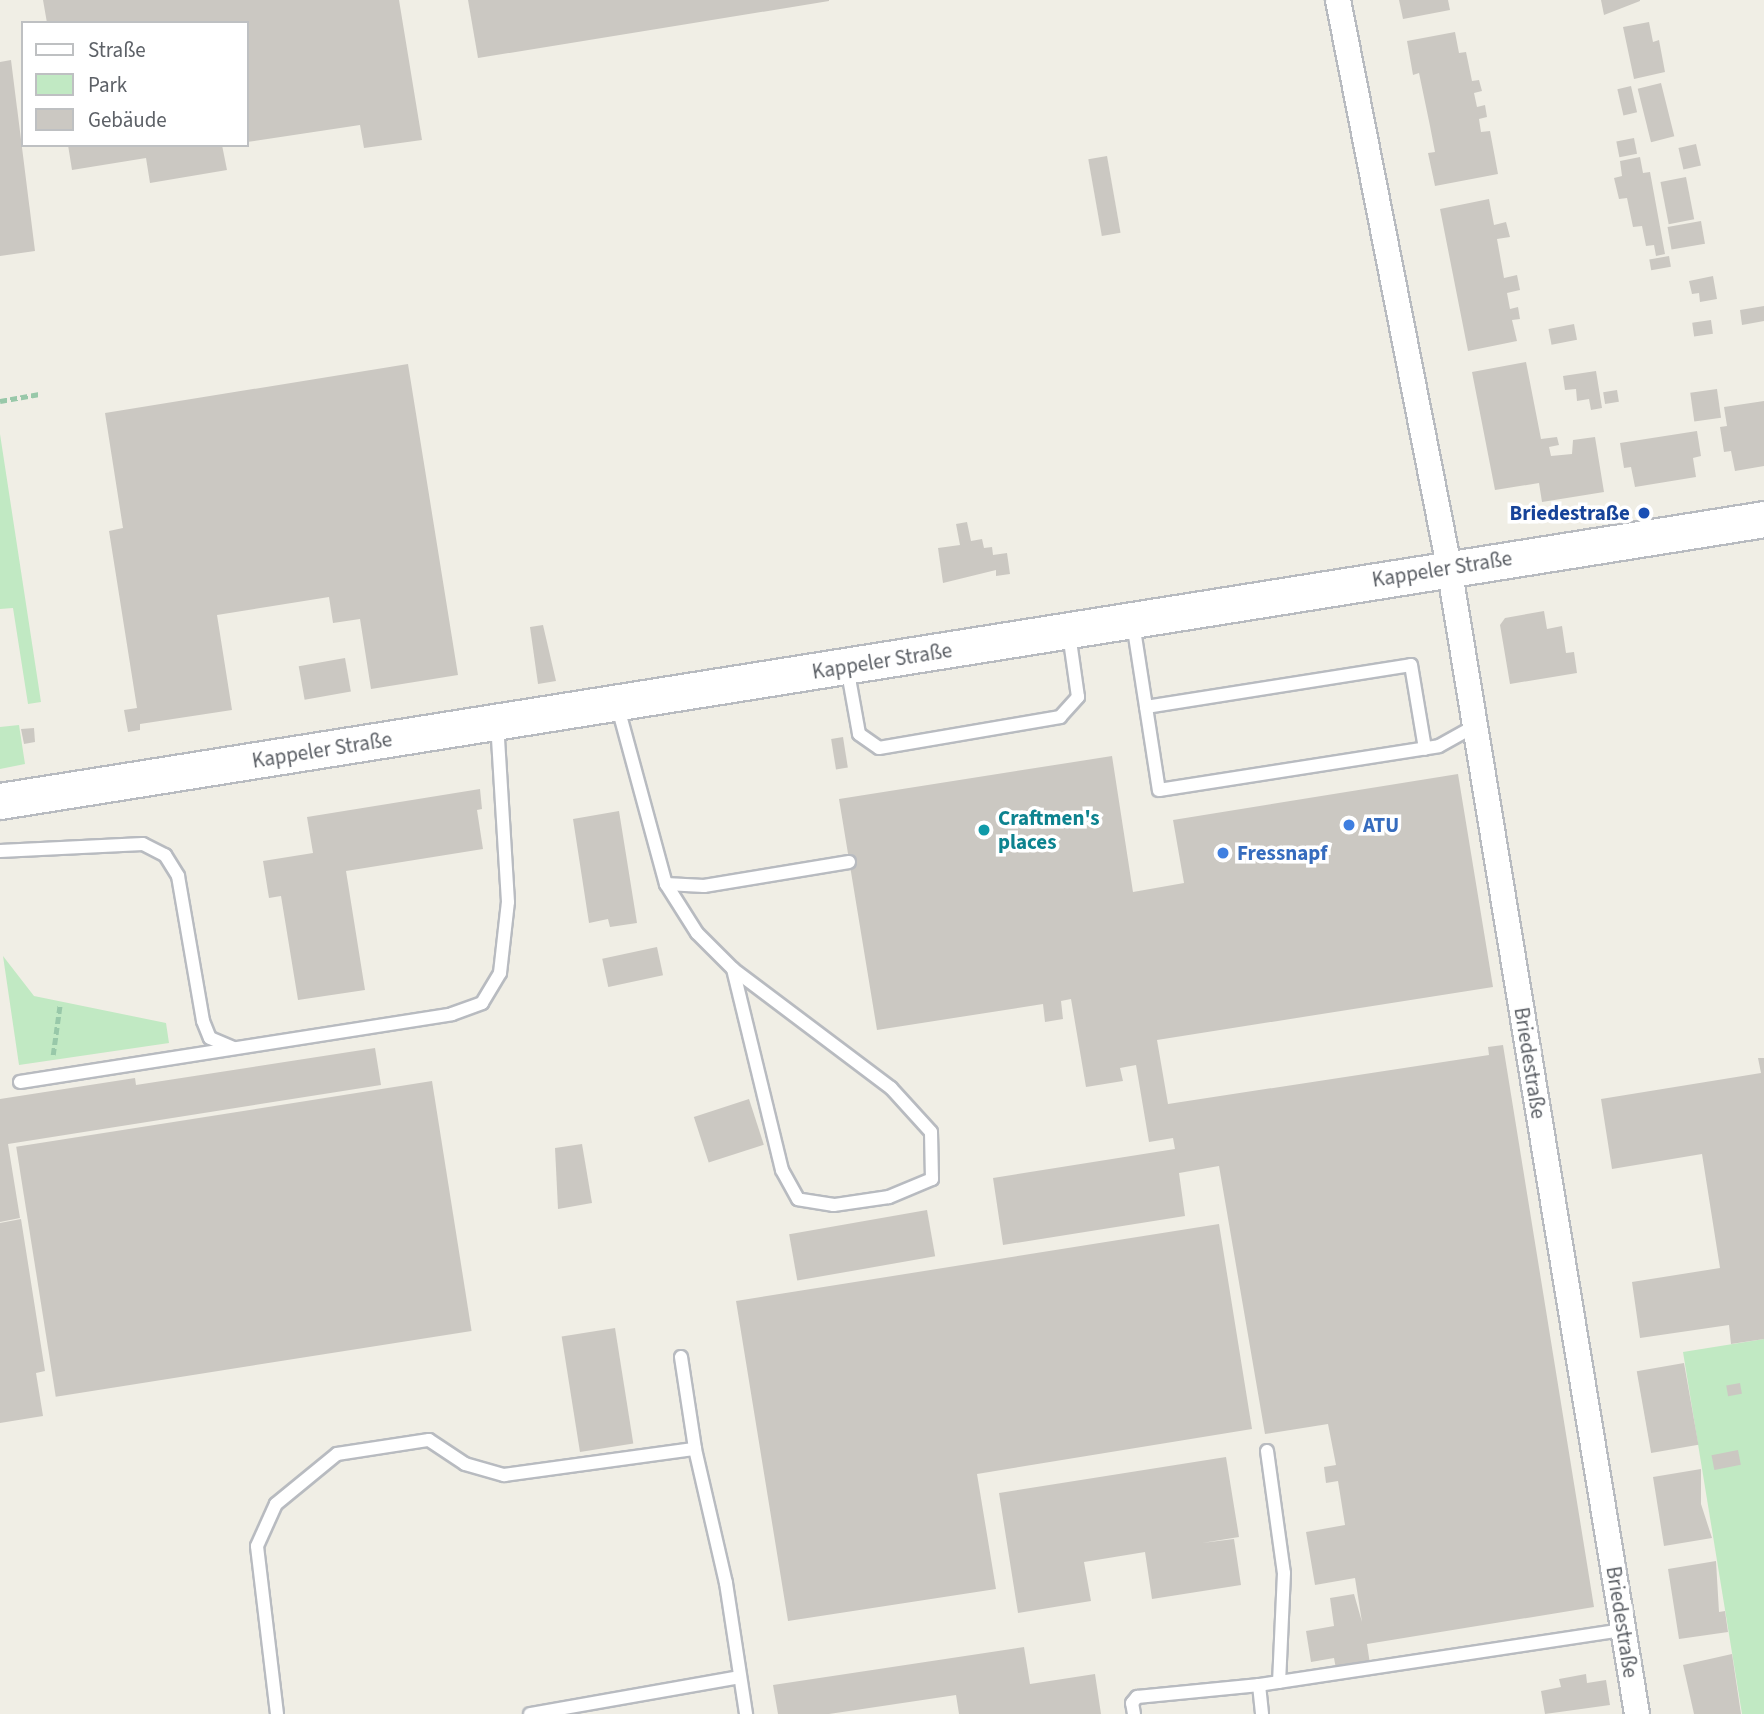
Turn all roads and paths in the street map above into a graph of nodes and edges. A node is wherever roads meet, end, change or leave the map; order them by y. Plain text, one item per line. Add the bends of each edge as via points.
1 (1338, 0) edge
2 (39, 394) dead end
3 (0, 401) edge
4 (1764, 519) edge
5 (1449, 568) junction
6 (1133, 619) junction
7 (1068, 630) junction
8 (846, 666) junction
9 (617, 703) junction
10 (1146, 707) junction
11 (497, 723) junction
12 (1475, 726) junction
13 (1425, 749) junction
14 (0, 801) edge
15 (0, 851) edge
16 (849, 862) dead end
17 (666, 884) junction
18 (733, 969) junction
19 (60, 1004) dead end
20 (234, 1048) junction
21 (51, 1077) junction
22 (20, 1082) dead end
23 (681, 1357) dead end
24 (695, 1449) junction
25 (1267, 1451) dead end
26 (1623, 1630) junction
27 (740, 1677) junction
28 (1279, 1682) junction
29 (1259, 1685) junction
30 (277, 1714) edge
31 (530, 1714) edge
32 (746, 1714) edge
33 (1133, 1714) edge
34 (1262, 1714) edge
35 (1637, 1714) edge

1 - 5 street, Briedestraße
2 - 3 path
4 - 5 street, Kappeler Straße
5 - 6 street, Kappeler Straße
5 - 12 street, Briedestraße
6 - 7 street, Kappeler Straße
6 - 10 lane
7 - 8 street, Kappeler Straße
7 - 8 lane via 1078,697 1060,716 879,748 859,734
8 - 9 street, Kappeler Straße
9 - 11 street, Kappeler Straße
9 - 17 lane
10 - 13 lane via 1159,790
10 - 13 lane via 1411,665
11 - 14 street, Kappeler Straße
11 - 20 lane via 508,902 500,974 482,1003 452,1014
12 - 13 lane via 1439,747
12 - 26 street, Briedestraße
15 - 20 lane via 143,844 165,855 177,876 203,1021 210,1038
16 - 17 lane via 704,886
17 - 18 lane via 697,933
18 - 18 lane via 891,1088 931,1132 932,1179 889,1197 834,1205 798,1199 782,1170
19 - 21 path
20 - 21 lane
21 - 22 lane
23 - 24 lane
24 - 27 lane via 726,1583
24 - 30 lane via 504,1475 465,1464 429,1440 337,1454 276,1504 257,1546
25 - 28 lane via 1284,1573
26 - 28 lane
26 - 35 street, Briedestraße
27 - 31 lane
27 - 32 lane
28 - 29 lane
29 - 33 lane via 1137,1697
29 - 34 lane

